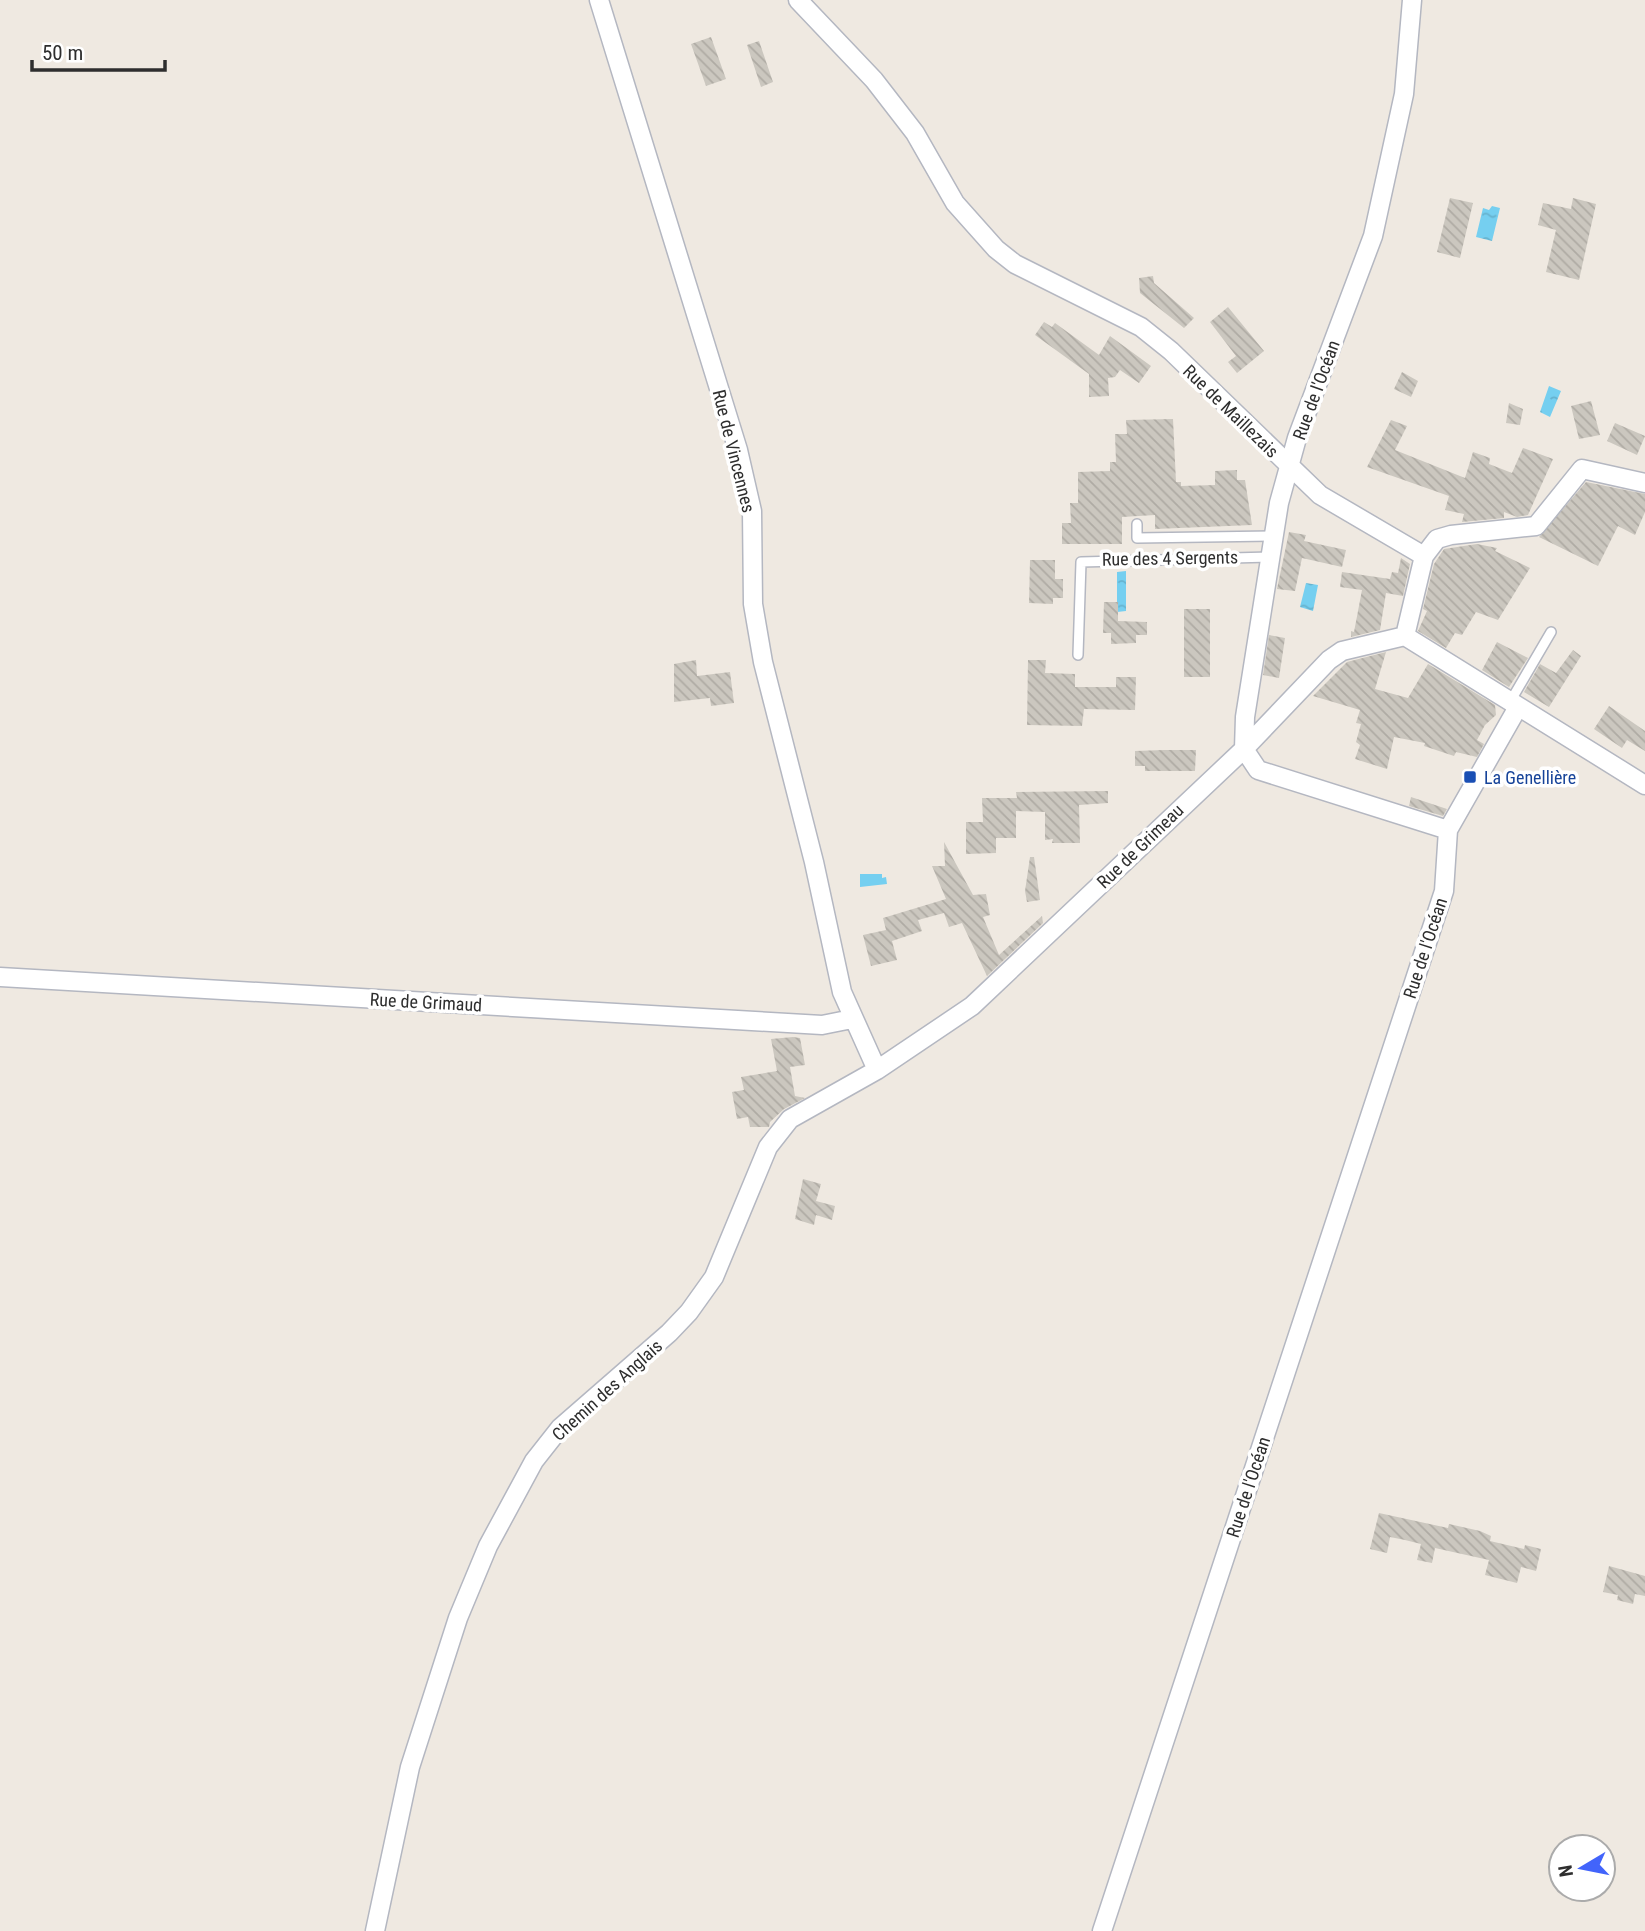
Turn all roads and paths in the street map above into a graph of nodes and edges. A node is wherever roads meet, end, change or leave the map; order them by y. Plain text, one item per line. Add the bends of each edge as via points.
1 (599, 0) edge
2 (798, 0) edge
3 (1412, 0) edge
4 (1288, 467) junction
5 (1645, 483) edge
6 (1137, 524) dead end
7 (1273, 537) junction
8 (1424, 556) junction
9 (1270, 557) junction
10 (1551, 632) dead end
11 (1405, 636) junction
12 (1078, 655) dead end
13 (1514, 704) junction
14 (1244, 749) junction
15 (1645, 785) edge
16 (1448, 830) junction
17 (0, 977) edge
18 (852, 1018) junction
19 (877, 1070) junction
20 (375, 1931) edge
21 (1102, 1931) edge

1 - 18 street, Rue de Vincennes via 738,450 752,511 753,604 763,662
2 - 4 street, Rue de Maillezais via 874,80 915,133 955,203 996,249 1015,264 1141,327
3 - 4 street, Rue de l'Océan via 1404,94 1373,236
4 - 7 street, Rue de l'Océan
4 - 8 street, Rue de Maillezais via 1320,495
5 - 8 street via 1582,470 1536,526 1451,535 1437,539
6 - 7 lane via 1137,538
7 - 9 street, Rue de l'Océan
8 - 11 street
9 - 12 lane, Rue des 4 Sergents via 1081,562
9 - 14 street, Rue de l'Océan
10 - 13 lane
11 - 13 street
11 - 14 street, Rue de Grimeau via 1342,651 1329,660
13 - 15 street
13 - 16 street
14 - 16 street via 1258,770
14 - 19 street, Rue de Grimeau via 972,1006
16 - 21 street, Rue de l'Océan via 1444,891
17 - 18 street, Rue de Grimaud via 822,1025
18 - 19 street, Rue de Vincennes
19 - 20 street, Chemin des Anglais via 790,1119 768,1147 723,1261 689,1312 560,1428 534,1461 488,1546 434,1688 410,1767

